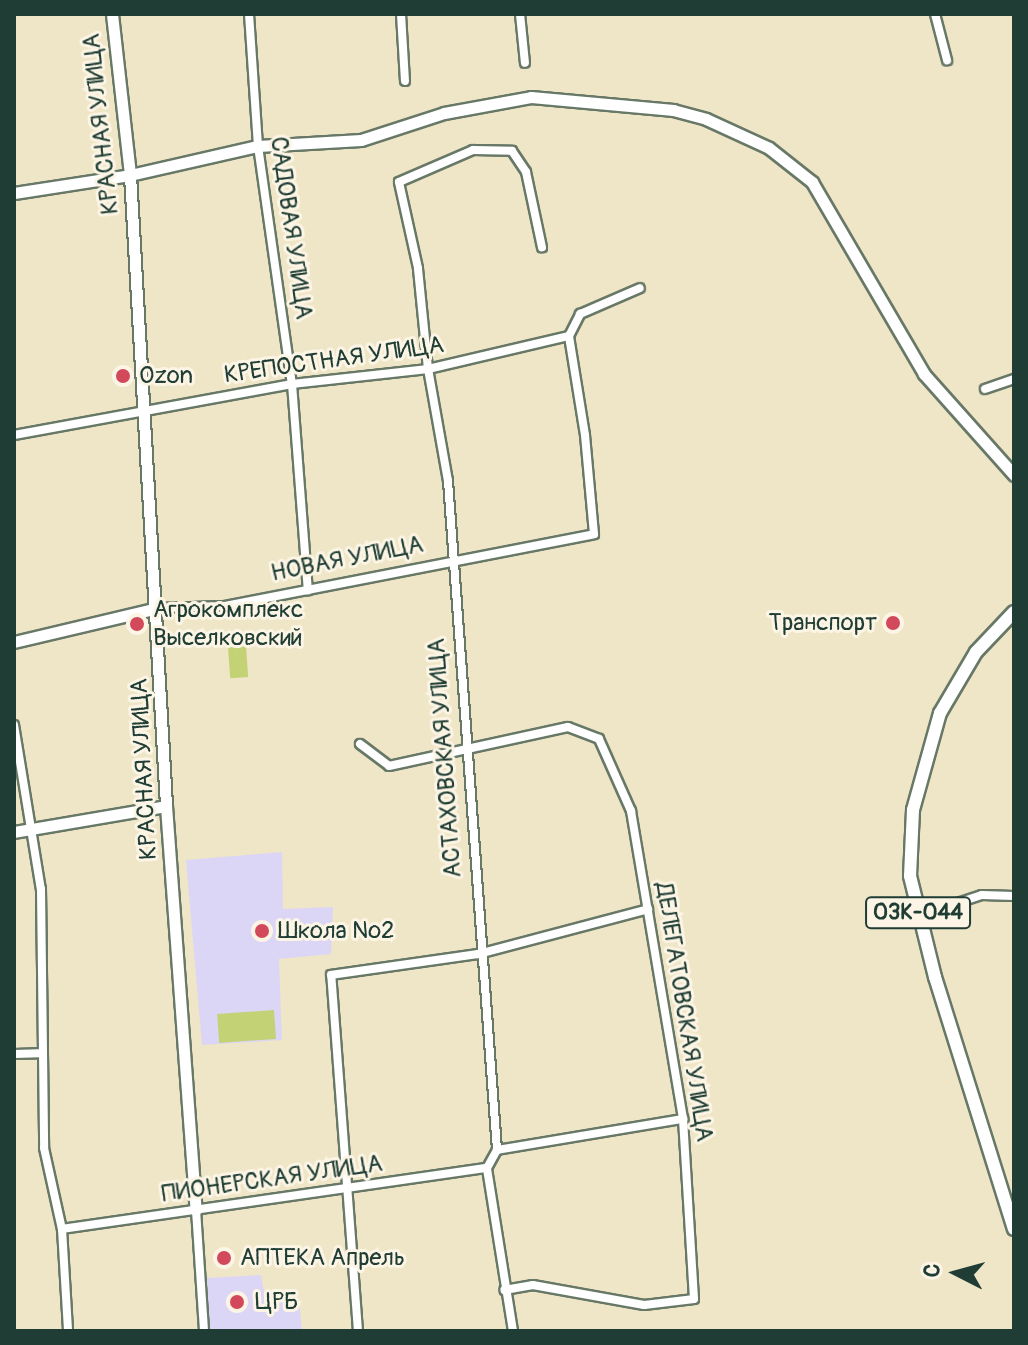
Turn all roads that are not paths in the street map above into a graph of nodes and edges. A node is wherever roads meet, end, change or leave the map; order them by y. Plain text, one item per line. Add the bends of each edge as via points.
1 (112, 14) edge
2 (249, 14) edge
3 (401, 14) edge
4 (520, 14) edge
5 (935, 14) edge
6 (947, 60) dead end
7 (525, 63) dead end
8 (405, 81) dead end
9 (258, 146) junction
10 (130, 175) junction
11 (14, 193) edge
12 (542, 247) dead end
13 (640, 288) dead end
14 (569, 336) junction
15 (428, 369) junction
16 (1014, 379) edge
17 (292, 384) junction
18 (985, 389) dead end
19 (147, 409) junction
20 (14, 435) edge
21 (1014, 475) edge
22 (450, 560) junction
23 (308, 590) junction
24 (158, 608) junction
25 (1014, 612) edge
26 (14, 642) edge
27 (14, 725) edge
28 (360, 744) dead end
29 (465, 747) junction
30 (166, 806) junction
31 (31, 828) junction
32 (14, 832) edge
33 (1014, 896) edge
34 (648, 909) junction
35 (918, 916) junction
36 (478, 954) junction
37 (39, 1053) junction
38 (14, 1054) edge
39 (683, 1119) junction
40 (497, 1150) junction
41 (487, 1168) junction
42 (348, 1188) junction
43 (196, 1210) junction
44 (62, 1229) junction
45 (1014, 1229) edge
46 (504, 1290) junction
47 (68, 1331) edge
48 (204, 1331) edge
49 (358, 1331) edge
50 (513, 1331) edge

1 - 10 street, КРАСНАЯ УЛИЦА
2 - 9 street, САДОВАЯ УЛИЦА
3 - 8 street
4 - 7 street
5 - 6 street
9 - 10 street
9 - 17 street, САДОВАЯ УЛИЦА
9 - 21 street via 361,140 444,113 531,97 673,110 734,131 769,148 812,182 924,374
10 - 11 street
10 - 19 street, КРАСНАЯ УЛИЦА
12 - 15 street, АСТАХОВСКАЯ УЛИЦА via 526,172 512,151 473,150 399,182 418,268
13 - 14 street via 580,314
14 - 15 street, КРЕПОСТНАЯ УЛИЦА
14 - 22 street, НОВАЯ УЛИЦА via 594,534
15 - 17 street, КРЕПОСТНАЯ УЛИЦА
15 - 22 street, АСТАХОВСКАЯ УЛИЦА via 448,481
16 - 18 street
17 - 19 street, КРЕПОСТНАЯ УЛИЦА
17 - 23 street, САДОВАЯ УЛИЦА
19 - 20 street, КРЕПОСТНАЯ УЛИЦА
19 - 24 street, КРАСНАЯ УЛИЦА
22 - 23 street, НОВАЯ УЛИЦА
22 - 29 street, АСТАХОВСКАЯ УЛИЦА
23 - 24 street, НОВАЯ УЛИЦА via 225,606
24 - 26 street, НОВАЯ УЛИЦА
24 - 30 street, КРАСНАЯ УЛИЦА
25 - 35 main road, 03К-044 via 954,685 923,763 910,847
27 - 31 street
28 - 29 street via 389,766
29 - 34 street, ДЕЛЕГАТОВСКАЯ УЛИЦА via 568,727 599,739 631,811
29 - 36 street, АСТАХОВСКАЯ УЛИЦА
30 - 31 street
30 - 43 street, КРАСНАЯ УЛИЦА
31 - 32 street
31 - 37 street via 41,889
33 - 35 street via 982,895
34 - 36 street
34 - 39 street, ДЕЛЕГАТОВСКАЯ УЛИЦА
35 - 45 main road, 03К-044
36 - 40 street, АСТАХОВСКАЯ УЛИЦА
36 - 42 street via 331,975
37 - 38 street
37 - 44 street via 44,1148
39 - 40 street
39 - 46 street, ДЕЛЕГАТОВСКАЯ УЛИЦА via 694,1299 644,1305 533,1285
40 - 41 street
41 - 42 street, ПИОНЕРСКАЯ УЛИЦА
41 - 46 street
42 - 43 street, ПИОНЕРСКАЯ УЛИЦА
42 - 49 street
43 - 44 street, ПИОНЕРСКАЯ УЛИЦА
43 - 48 street, КРАСНАЯ УЛИЦА
44 - 47 street
46 - 50 street

